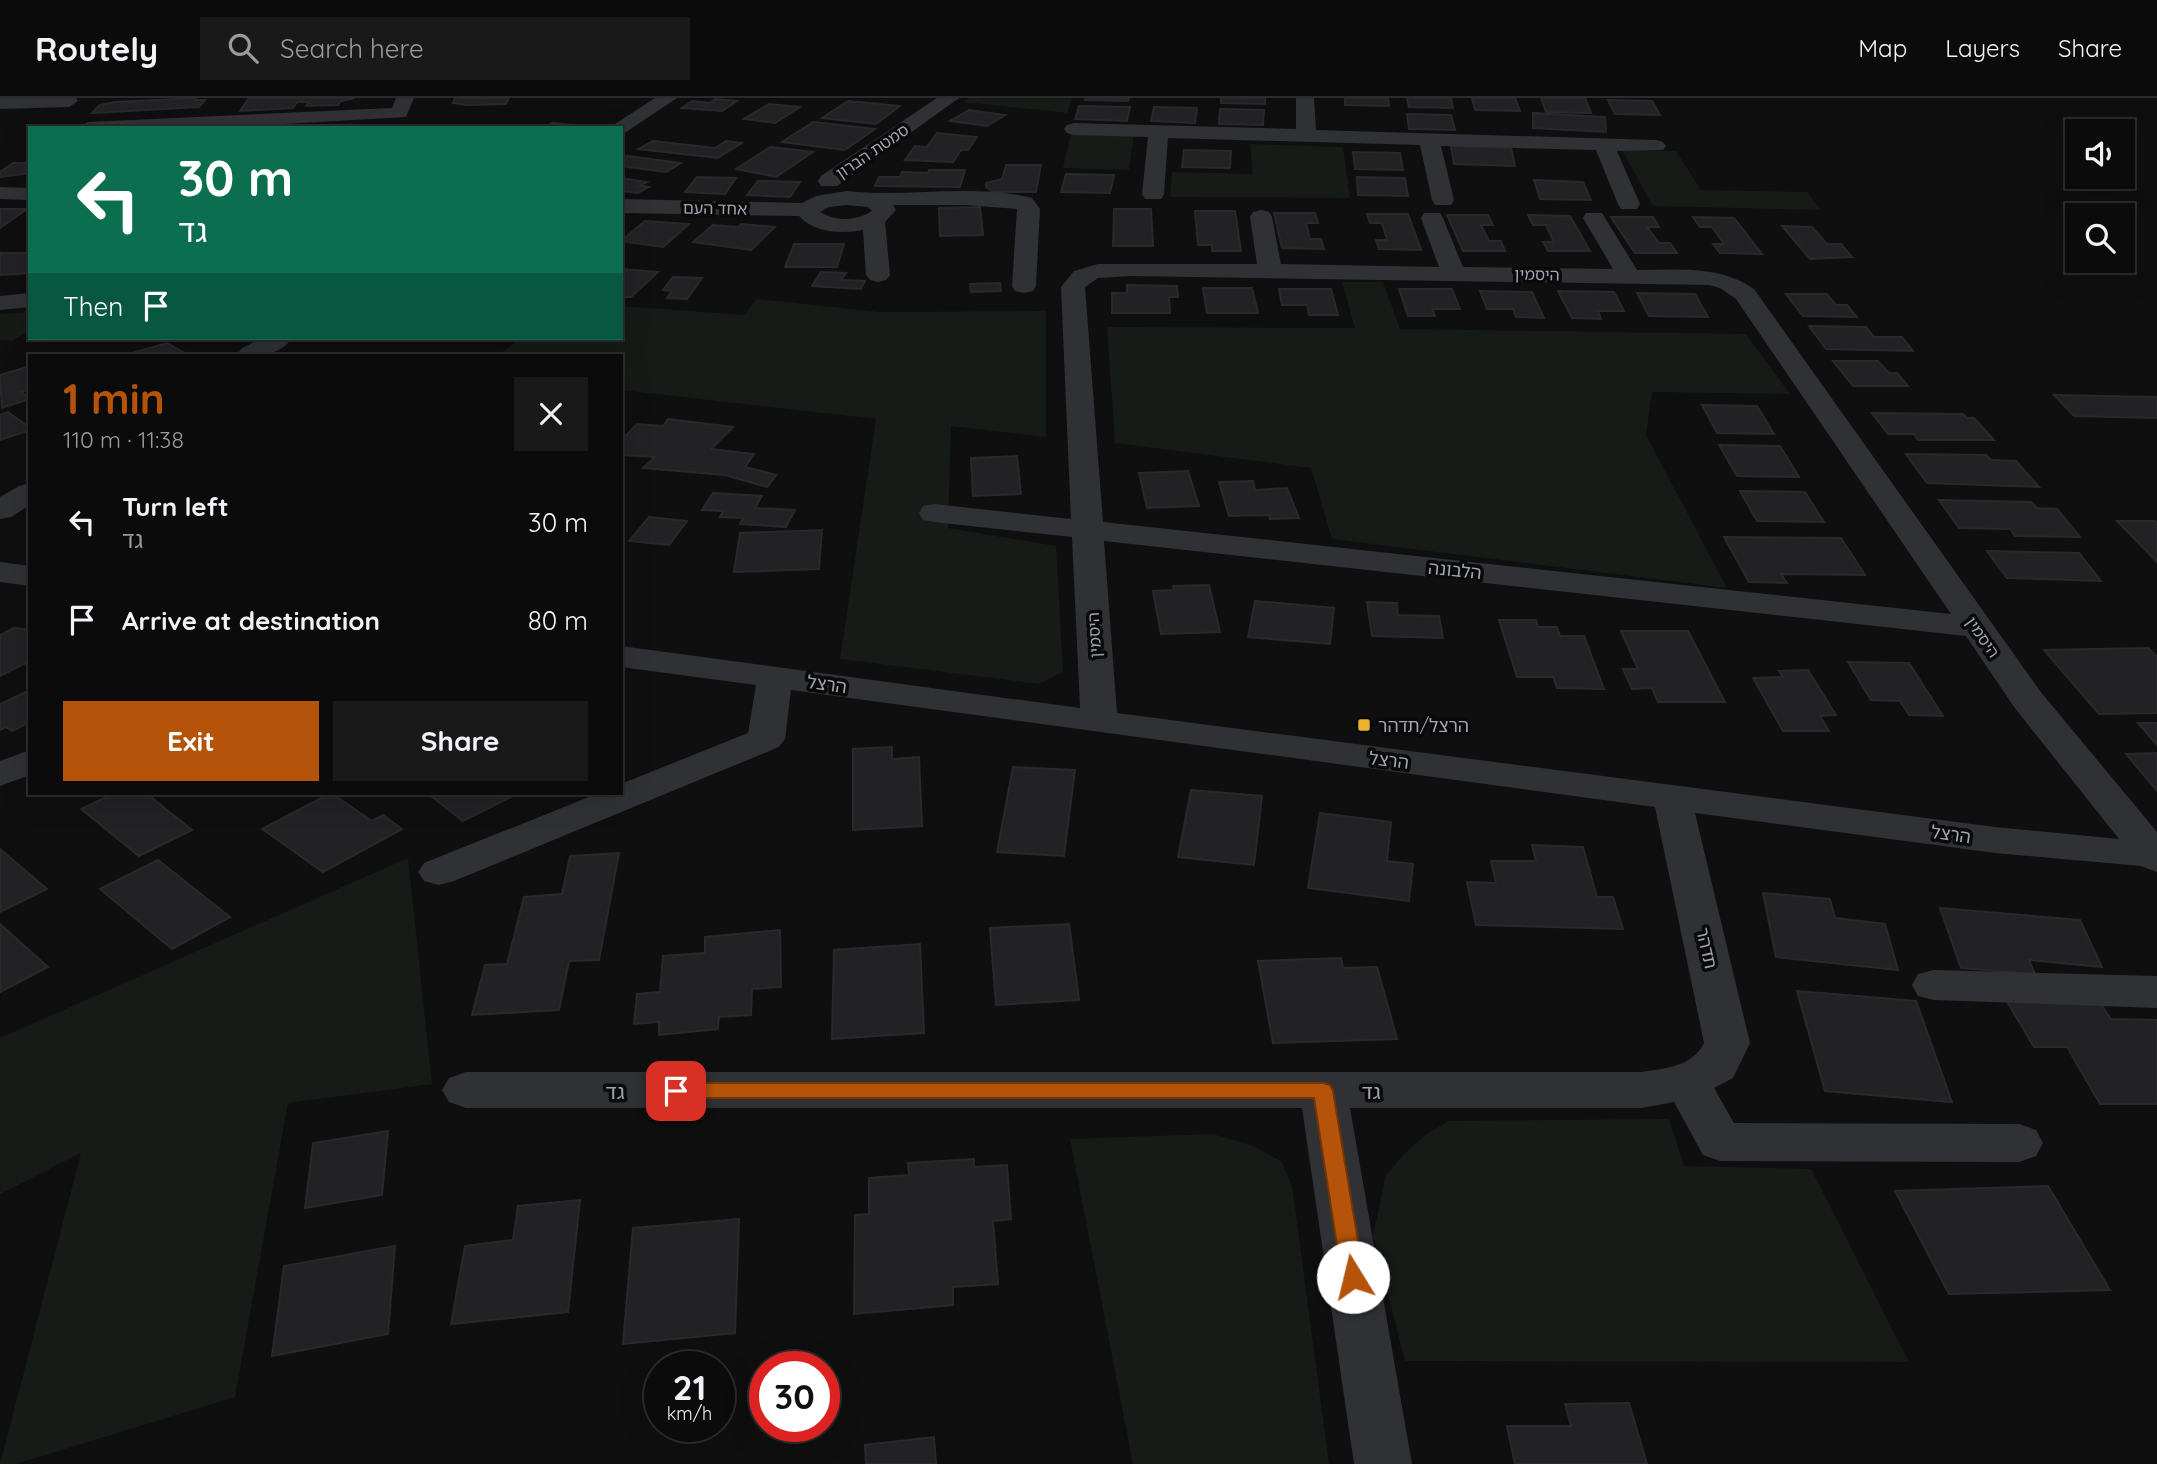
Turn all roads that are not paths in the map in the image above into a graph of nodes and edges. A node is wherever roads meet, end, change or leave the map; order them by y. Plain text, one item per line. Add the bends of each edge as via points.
1 (405, 98) edge
2 (668, 98) edge
3 (950, 98) edge
4 (1305, 98) edge
5 (71, 100) edge
6 (0, 103) edge
7 (51, 121) dead end
8 (129, 126) edge
9 (622, 126) edge
10 (1074, 129) dead end
11 (1158, 131) junction
12 (1306, 136) junction
13 (1429, 139) junction
14 (1604, 145) junction
15 (1656, 146) dead end
16 (829, 181) dead end
17 (0, 193) edge
18 (28, 194) edge
19 (1153, 194) dead end
20 (1629, 204) dead end
21 (623, 206) edge
22 (872, 210) junction
23 (1261, 217) dead end
24 (1594, 218) dead end
25 (1270, 271) junction
26 (1453, 273) junction
27 (878, 275) dead end
28 (1629, 276) junction
29 (1024, 286) dead end
30 (28, 300) edge
31 (0, 301) edge
32 (276, 340) edge
33 (252, 354) edge
34 (28, 493) edge
35 (0, 510) edge
36 (934, 513) dead end
37 (1088, 530) junction
38 (0, 572) edge
39 (28, 576) edge
40 (1976, 627) junction
41 (623, 656) edge
42 (775, 676) junction
43 (1099, 722) junction
44 (28, 762) edge
45 (0, 775) edge
46 (1672, 797) junction
47 (2156, 857) edge
48 (439, 872) dead end
49 (1934, 985) dead end
50 (2157, 992) edge
51 (1687, 1082) junction
52 (466, 1090) dead end
53 (1323, 1091) junction
54 (2019, 1143) dead end
55 (1383, 1464) edge

1 - 8 street via 399,113
2 - 9 street
3 - 16 street, סמטת הברון
4 - 12 street
5 - 6 street
5 - 7 street
10 - 11 street
11 - 12 street
11 - 19 street
12 - 13 street
13 - 14 street
13 - 26 street
14 - 15 street
14 - 20 street
17 - 18 street
21 - 22 street, אחד העם via 808,210 829,200
22 - 27 street
22 - 29 street, אחד העם via 902,197 1024,203 1029,209
23 - 25 street
24 - 28 street
25 - 26 street, היסמין
25 - 37 street, היסמין via 1108,270 1085,275 1074,284
26 - 28 street, היסמין
28 - 40 street, היסמין via 1710,278 1742,290
30 - 31 street
32 - 33 street
34 - 35 street
36 - 37 street, הלבונה
37 - 40 street, הלבונה
37 - 43 street, היסמין
38 - 39 street
40 - 47 street, היסמין via 2038,713
41 - 42 street, הרצל
42 - 43 street, הרצל
42 - 48 street via 765,739
43 - 46 street, הרצל
44 - 45 street
46 - 47 street, הרצל
46 - 51 street, תדהר via 1727,1043 1716,1066
49 - 50 street
51 - 53 street, גד via 1642,1090
51 - 54 street via 1720,1142
52 - 53 street, גד
53 - 55 street

